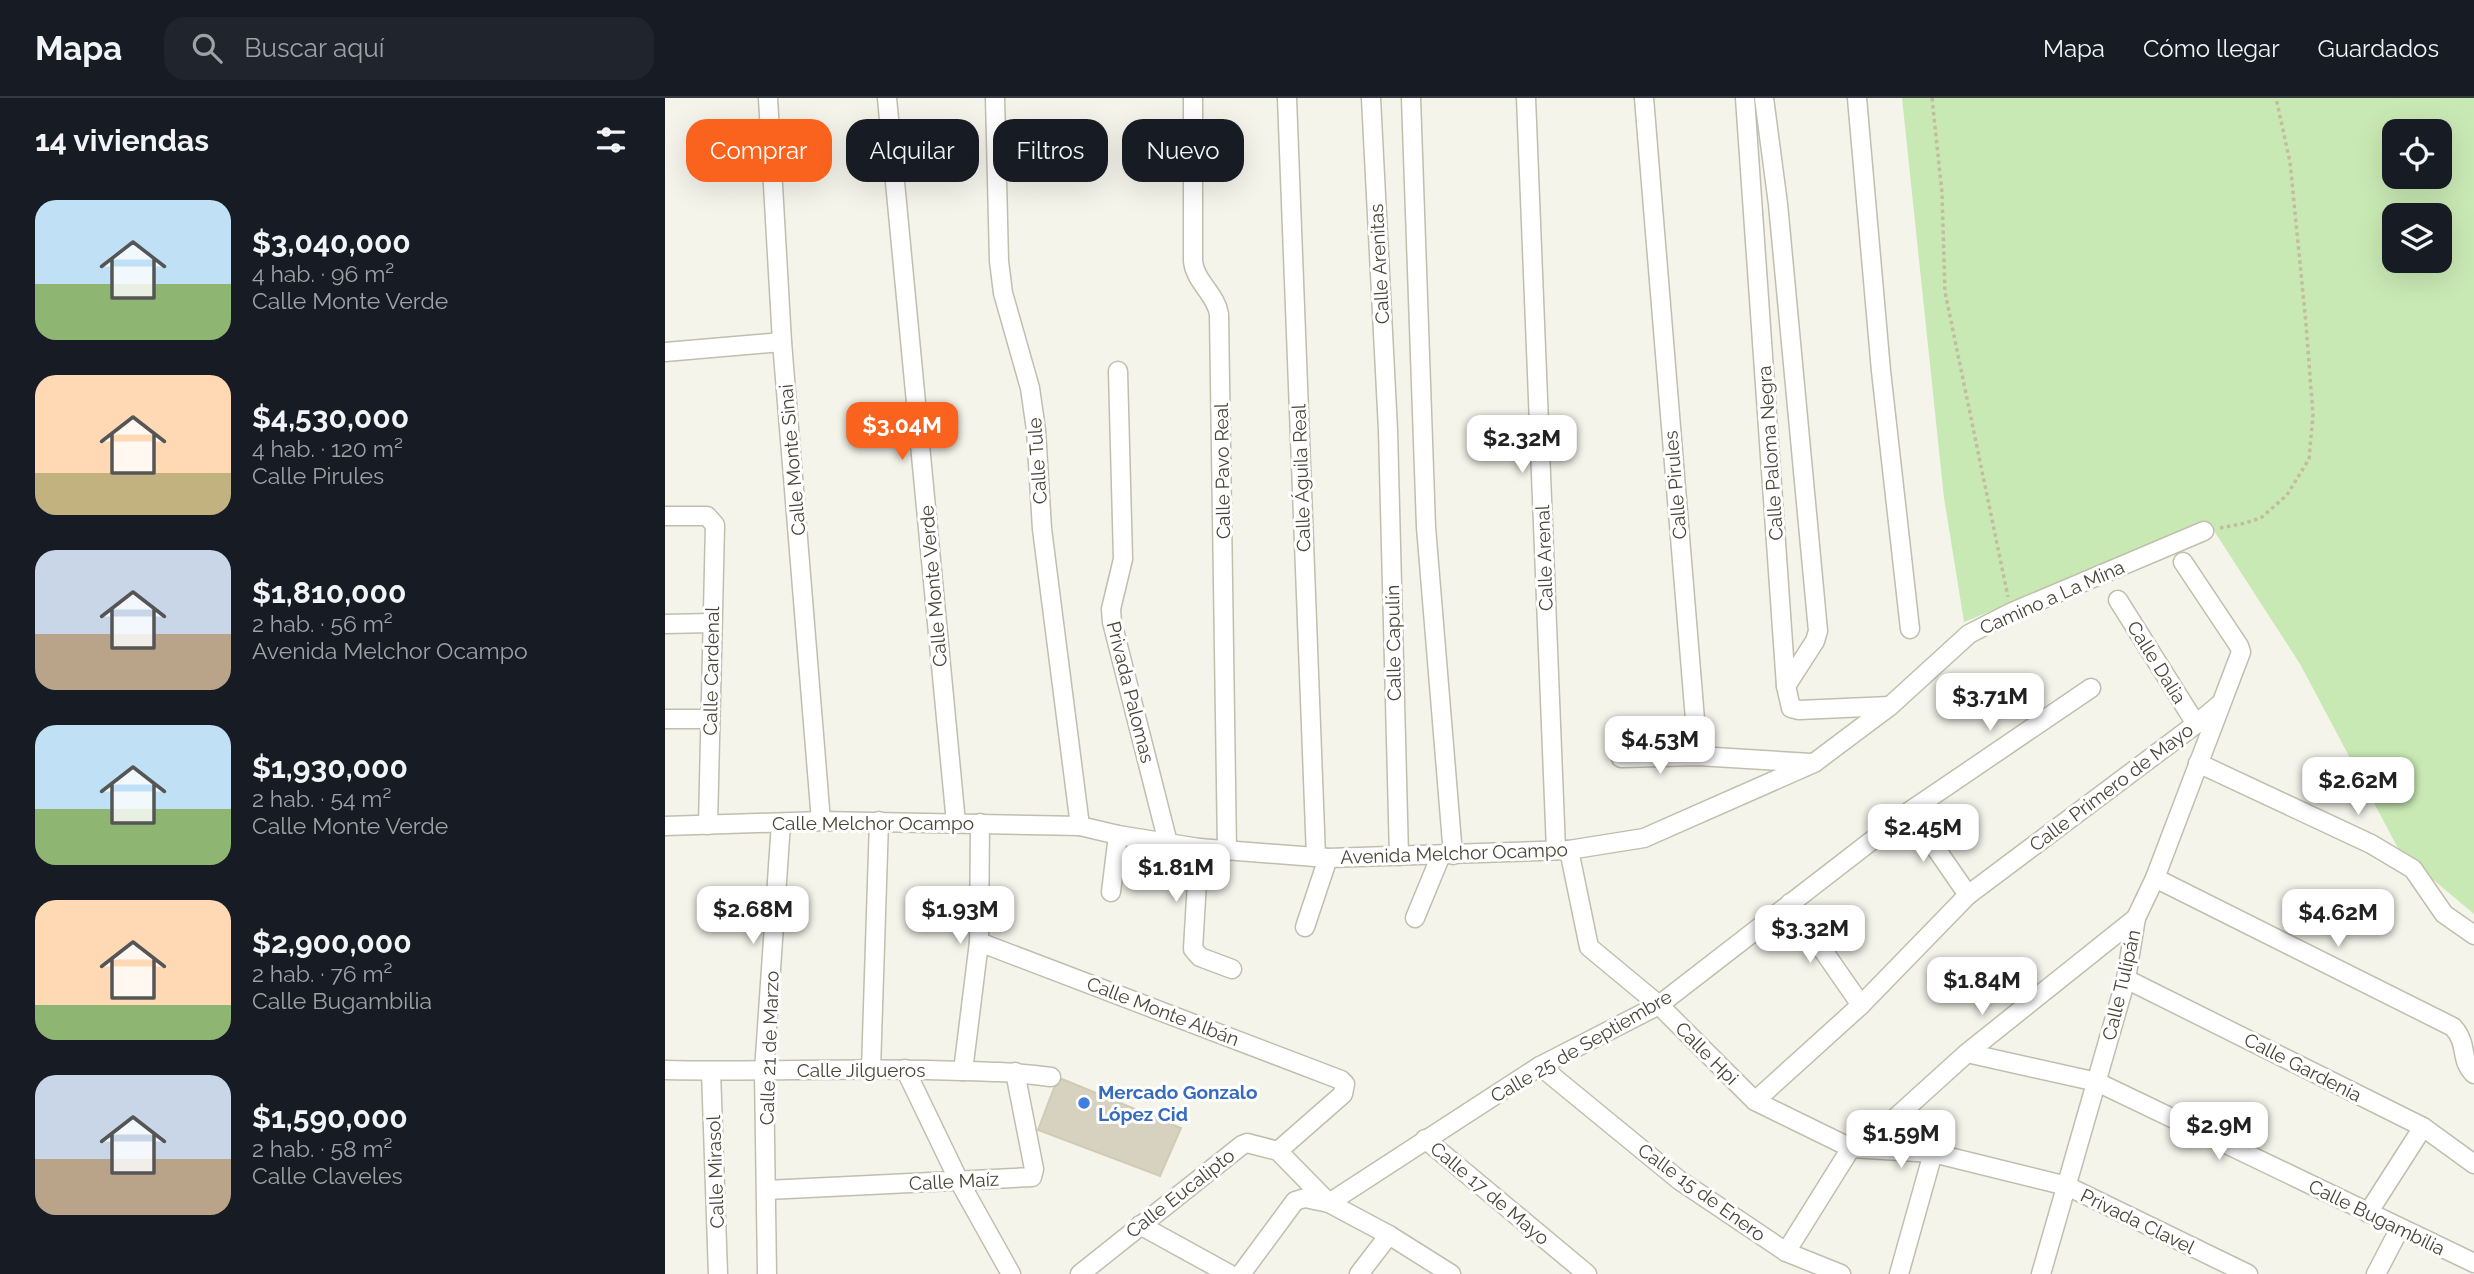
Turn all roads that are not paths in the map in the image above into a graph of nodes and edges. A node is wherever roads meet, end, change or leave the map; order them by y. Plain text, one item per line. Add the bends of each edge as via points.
1 (768, 98) edge
2 (887, 98) edge
3 (995, 98) edge
4 (1193, 98) edge
5 (1287, 98) edge
6 (1371, 98) edge
7 (1411, 98) edge
8 (1526, 98) edge
9 (1644, 98) edge
10 (1745, 98) edge
11 (1764, 98) edge
12 (1857, 98) edge
13 (782, 342) junction
14 (665, 352) edge
15 (1118, 371) dead end
16 (1388, 430) joint
17 (665, 516) edge
18 (2204, 530) road end
19 (2183, 562) dead end
20 (2118, 600) dead end
21 (712, 623) junction
22 (665, 624) edge
23 (1910, 629) dead end
24 (1786, 685) junction
25 (2091, 688) dead end
26 (2222, 702) junction
27 (1890, 706) junction
28 (665, 719) edge
29 (710, 719) junction
30 (2196, 724) junction
31 (1698, 756) junction
32 (1622, 758) dead end
33 (1814, 763) junction
34 (2198, 763) junction
35 (1910, 811) junction
36 (821, 821) junction
37 (879, 821) junction
38 (781, 823) junction
39 (956, 823) junction
40 (980, 823) junction
41 (708, 825) junction
42 (665, 826) edge
43 (1080, 826) junction
44 (1118, 835) junction
45 (1168, 843) junction
46 (1199, 848) junction
47 (1562, 850) junction
48 (1227, 851) junction
49 (1447, 855) junction
50 (1399, 856) junction
51 (1322, 857) junction
52 (2155, 878) junction
53 (1111, 892) dead end
54 (1968, 895) junction
55 (1790, 903) junction
56 (1415, 918) dead end
57 (2136, 918) junction
58 (1305, 927) dead end
59 (2474, 935) edge
60 (979, 942) junction
61 (1232, 969) dead end
62 (2126, 979) junction
63 (1659, 1005) junction
64 (1861, 1005) junction
65 (1967, 1053) junction
66 (1540, 1066) junction
67 (871, 1069) junction
68 (905, 1069) junction
69 (665, 1070) edge
70 (711, 1071) junction
71 (963, 1071) junction
72 (764, 1072) junction
73 (1015, 1072) junction
74 (2474, 1074) edge
75 (1051, 1077) dead end
76 (2097, 1082) junction
77 (1755, 1101) junction
78 (2423, 1127) junction
79 (1425, 1139) junction
80 (1851, 1148) junction
81 (1278, 1151) junction
82 (1933, 1153) junction
83 (2474, 1164) edge
84 (959, 1181) junction
85 (2067, 1186) junction
86 (767, 1190) junction
87 (1329, 1203) junction
88 (2368, 1213) junction
89 (1140, 1225) junction
90 (2400, 1228) junction
91 (1389, 1235) junction
92 (1786, 1252) junction
93 (2474, 1263) edge
94 (718, 1274) edge
95 (767, 1274) edge
96 (1011, 1274) edge
97 (1080, 1274) edge
98 (1229, 1274) edge
99 (1241, 1274) edge
100 (1359, 1274) edge
101 (1451, 1274) edge
102 (1587, 1274) edge
103 (1841, 1274) edge
104 (1899, 1274) edge
105 (2041, 1274) edge
106 (2248, 1274) edge
107 (2376, 1274) edge

1 - 13 street, Calle Monte Sinai
2 - 39 street, Calle Monte Verde
3 - 43 street, Calle Tule via 999,261 1003,293 1030,388 1042,529
4 - 48 street, Calle Pavo Real via 1193,268 1216,300 1219,314
5 - 51 street, Calle Águila Real
6 - 16 street, Calle Arenitas
7 - 49 street via 1426,527
8 - 47 street, Calle Arenal
9 - 31 street, Calle Pirules
10 - 24 street, Calle Paloma Negra
11 - 24 street via 1818,631
12 - 23 street
13 - 14 street
13 - 36 street, Calle Monte Sinai
15 - 45 street, Privada Palomas via 1123,559 1112,622
16 - 50 street, Calle Capulín
17 - 21 street, Calle Cardenal via 702,515 715,524
18 - 27 street, Camino a La Mina via 1969,634
19 - 26 street, Calle Tulipán via 2240,649
20 - 30 street, Calle Dalia
21 - 22 street
21 - 29 street, Calle Cardenal
24 - 27 street via 1795,709
25 - 35 street, Calle 25 de Septiembre
26 - 30 street, Calle Primero de Mayo
26 - 34 street, Calle Tulipán
27 - 33 street, Camino a La Mina
28 - 29 street
29 - 41 street, Calle Cardenal
30 - 54 street, Calle Primero de Mayo
31 - 32 street
31 - 33 street
33 - 47 street, Avenida Melchor Ocampo via 1644,838
34 - 52 street, Calle Tulipán
34 - 59 street via 2371,844 2413,869 2444,914
35 - 54 street
35 - 55 street, Calle 25 de Septiembre
36 - 37 street, Calle Melchor Ocampo
36 - 38 street, Calle Melchor Ocampo
37 - 39 street, Calle Melchor Ocampo
37 - 67 street
38 - 41 street, Calle Melchor Ocampo
38 - 72 street, Calle 21 de Marzo
39 - 40 street, Calle Melchor Ocampo
40 - 43 street, Calle Melchor Ocampo
40 - 60 street
41 - 42 street, Calle Melchor Ocampo
43 - 44 street, Avenida Melchor Ocampo
44 - 45 street, Avenida Melchor Ocampo
44 - 53 street
45 - 46 street, Avenida Melchor Ocampo
46 - 48 street, Avenida Melchor Ocampo
46 - 61 street via 1193,949 1200,957
47 - 49 street, Avenida Melchor Ocampo
47 - 63 street, Calle Arenal via 1589,947
48 - 51 street, Avenida Melchor Ocampo
49 - 50 street, Avenida Melchor Ocampo
49 - 56 street
50 - 51 street, Avenida Melchor Ocampo
51 - 58 street
52 - 57 street, Calle Tulipán
52 - 74 street via 2453,1027 2462,1037 2466,1064
54 - 64 street, Calle Primero de Mayo
55 - 63 street, Calle 25 de Septiembre
55 - 64 street
57 - 62 street, Calle Tulipán
57 - 65 street
60 - 71 street
60 - 81 street, Calle Monte Albán via 1337,1077 1345,1084 1343,1094
62 - 76 street, Calle Tulipán
62 - 78 street, Calle Gardenia
63 - 66 street, Calle 25 de Septiembre
63 - 77 street, Calle Hpi
64 - 77 street, Calle Primero de Mayo
65 - 76 street, Calle Bugambilia
65 - 80 street via 1883,1129
66 - 79 street, Calle 25 de Septiembre
66 - 92 street, Calle 15 de Enero via 1679,1180
67 - 68 street, Calle Jilgueros
67 - 72 street, Calle Jilgueros
68 - 71 street, Calle Jilgueros
68 - 84 street
69 - 70 street, Calle Jilgueros
70 - 72 street, Calle Jilgueros
70 - 94 street, Calle Mirasol
71 - 73 street, Calle Jilgueros
72 - 86 street, Calle 21 de Marzo
73 - 75 street, Calle Jilgueros
73 - 84 street, Calle Maíz via 1034,1175
76 - 85 street, Calle Tulipán
76 - 88 street, Calle Bugambilia
77 - 80 street, Calle Hpi
78 - 83 street, Calle Gardenia
78 - 88 street
79 - 87 street, Calle 25 de Septiembre
79 - 102 street, Calle 17 de Mayo
80 - 82 street, Privada Clavel
80 - 92 street
81 - 87 street
81 - 89 street, Calle Eucalipto via 1244,1143
82 - 85 street, Privada Clavel
82 - 104 street
84 - 86 street, Calle Maíz
84 - 96 street
85 - 105 street, Calle Tulipán
85 - 106 street, Privada Clavel
86 - 95 street, Calle 21 de Marzo
87 - 91 street
87 - 99 street via 1305,1198 1294,1201
88 - 90 street, Calle Bugambilia
89 - 97 street, Calle Eucalipto
89 - 98 street
90 - 93 street, Calle Bugambilia
90 - 107 street
91 - 100 street
91 - 101 street
92 - 103 street, Calle 15 de Enero

